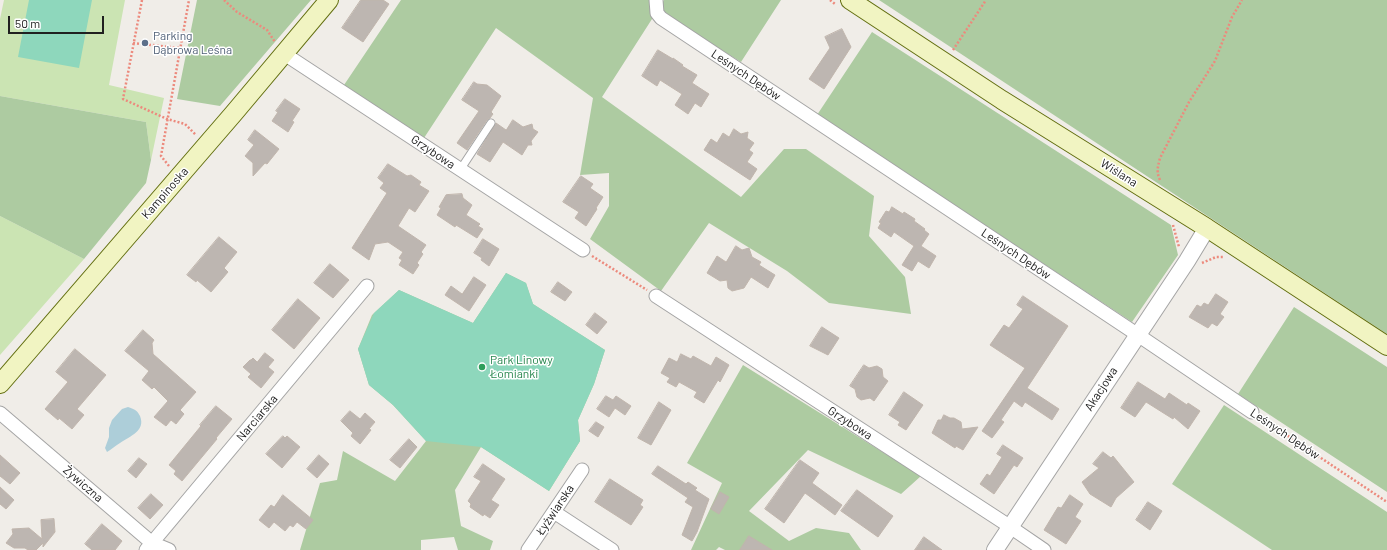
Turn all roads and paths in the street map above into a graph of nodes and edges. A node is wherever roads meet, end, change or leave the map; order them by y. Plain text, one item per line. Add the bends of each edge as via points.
1 (142, 0) edge
2 (189, 0) edge
3 (224, 0) edge
4 (329, 0) edge
5 (656, 0) edge
6 (850, 0) edge
7 (986, 0) edge
8 (1242, 0) edge
9 (133, 43) junction
10 (180, 48) junction
11 (283, 53) junction
12 (945, 62) junction
13 (167, 120) junction
14 (491, 123) dead end
15 (206, 145) junction
16 (460, 170) junction
17 (177, 178) junction
18 (1160, 182) dead end
19 (1207, 228) junction
20 (583, 250) joint
21 (367, 286) dead end
22 (656, 296) joint
23 (1137, 335) junction
24 (1387, 346) edge
25 (0, 384) edge
26 (0, 412) edge
27 (1252, 412) joint
28 (582, 470) dead end
29 (1387, 502) edge
30 (554, 512) junction
31 (1010, 528) junction
32 (149, 546) edge
33 (170, 550) edge
34 (528, 550) edge
35 (612, 550) edge
36 (995, 550) edge
37 (1044, 550) edge

1 - 9 path
2 - 10 path
3 - 11 path via 237,12 267,30
4 - 11 main road, Kampinoska
5 - 23 street, Leśnych Dębów via 657,13 661,18
6 - 12 main road, Wiślana
7 - 12 path
8 - 18 path via 1232,17 1215,61 1189,102 1160,158 1157,174
9 - 10 path
9 - 13 path via 123,99
10 - 13 path
11 - 15 main road, Kampinoska
11 - 16 street, Grzybowa
12 - 19 main road, Wiślana
13 - 15 path via 185,124
13 - 17 path via 161,156
14 - 16 lane
15 - 17 main road, Kampinoska
16 - 20 street, Grzybowa
17 - 25 main road, Kampinoska
19 - 23 street, Akacjowa
19 - 24 main road, Wiślana
20 - 22 path
21 - 32 street, Narciarska
22 - 31 street, Grzybowa
23 - 27 street, Leśnych Dębów
23 - 31 street, Akacjowa
26 - 32 street, Żywiczna
27 - 29 path, Leśnych Dębów
28 - 30 street, Łyżwiarska
30 - 34 street, Łyżwiarska
30 - 35 street
31 - 36 street, Akacjowa
31 - 37 street, Grzybowa
32 - 33 street, Żywiczna

